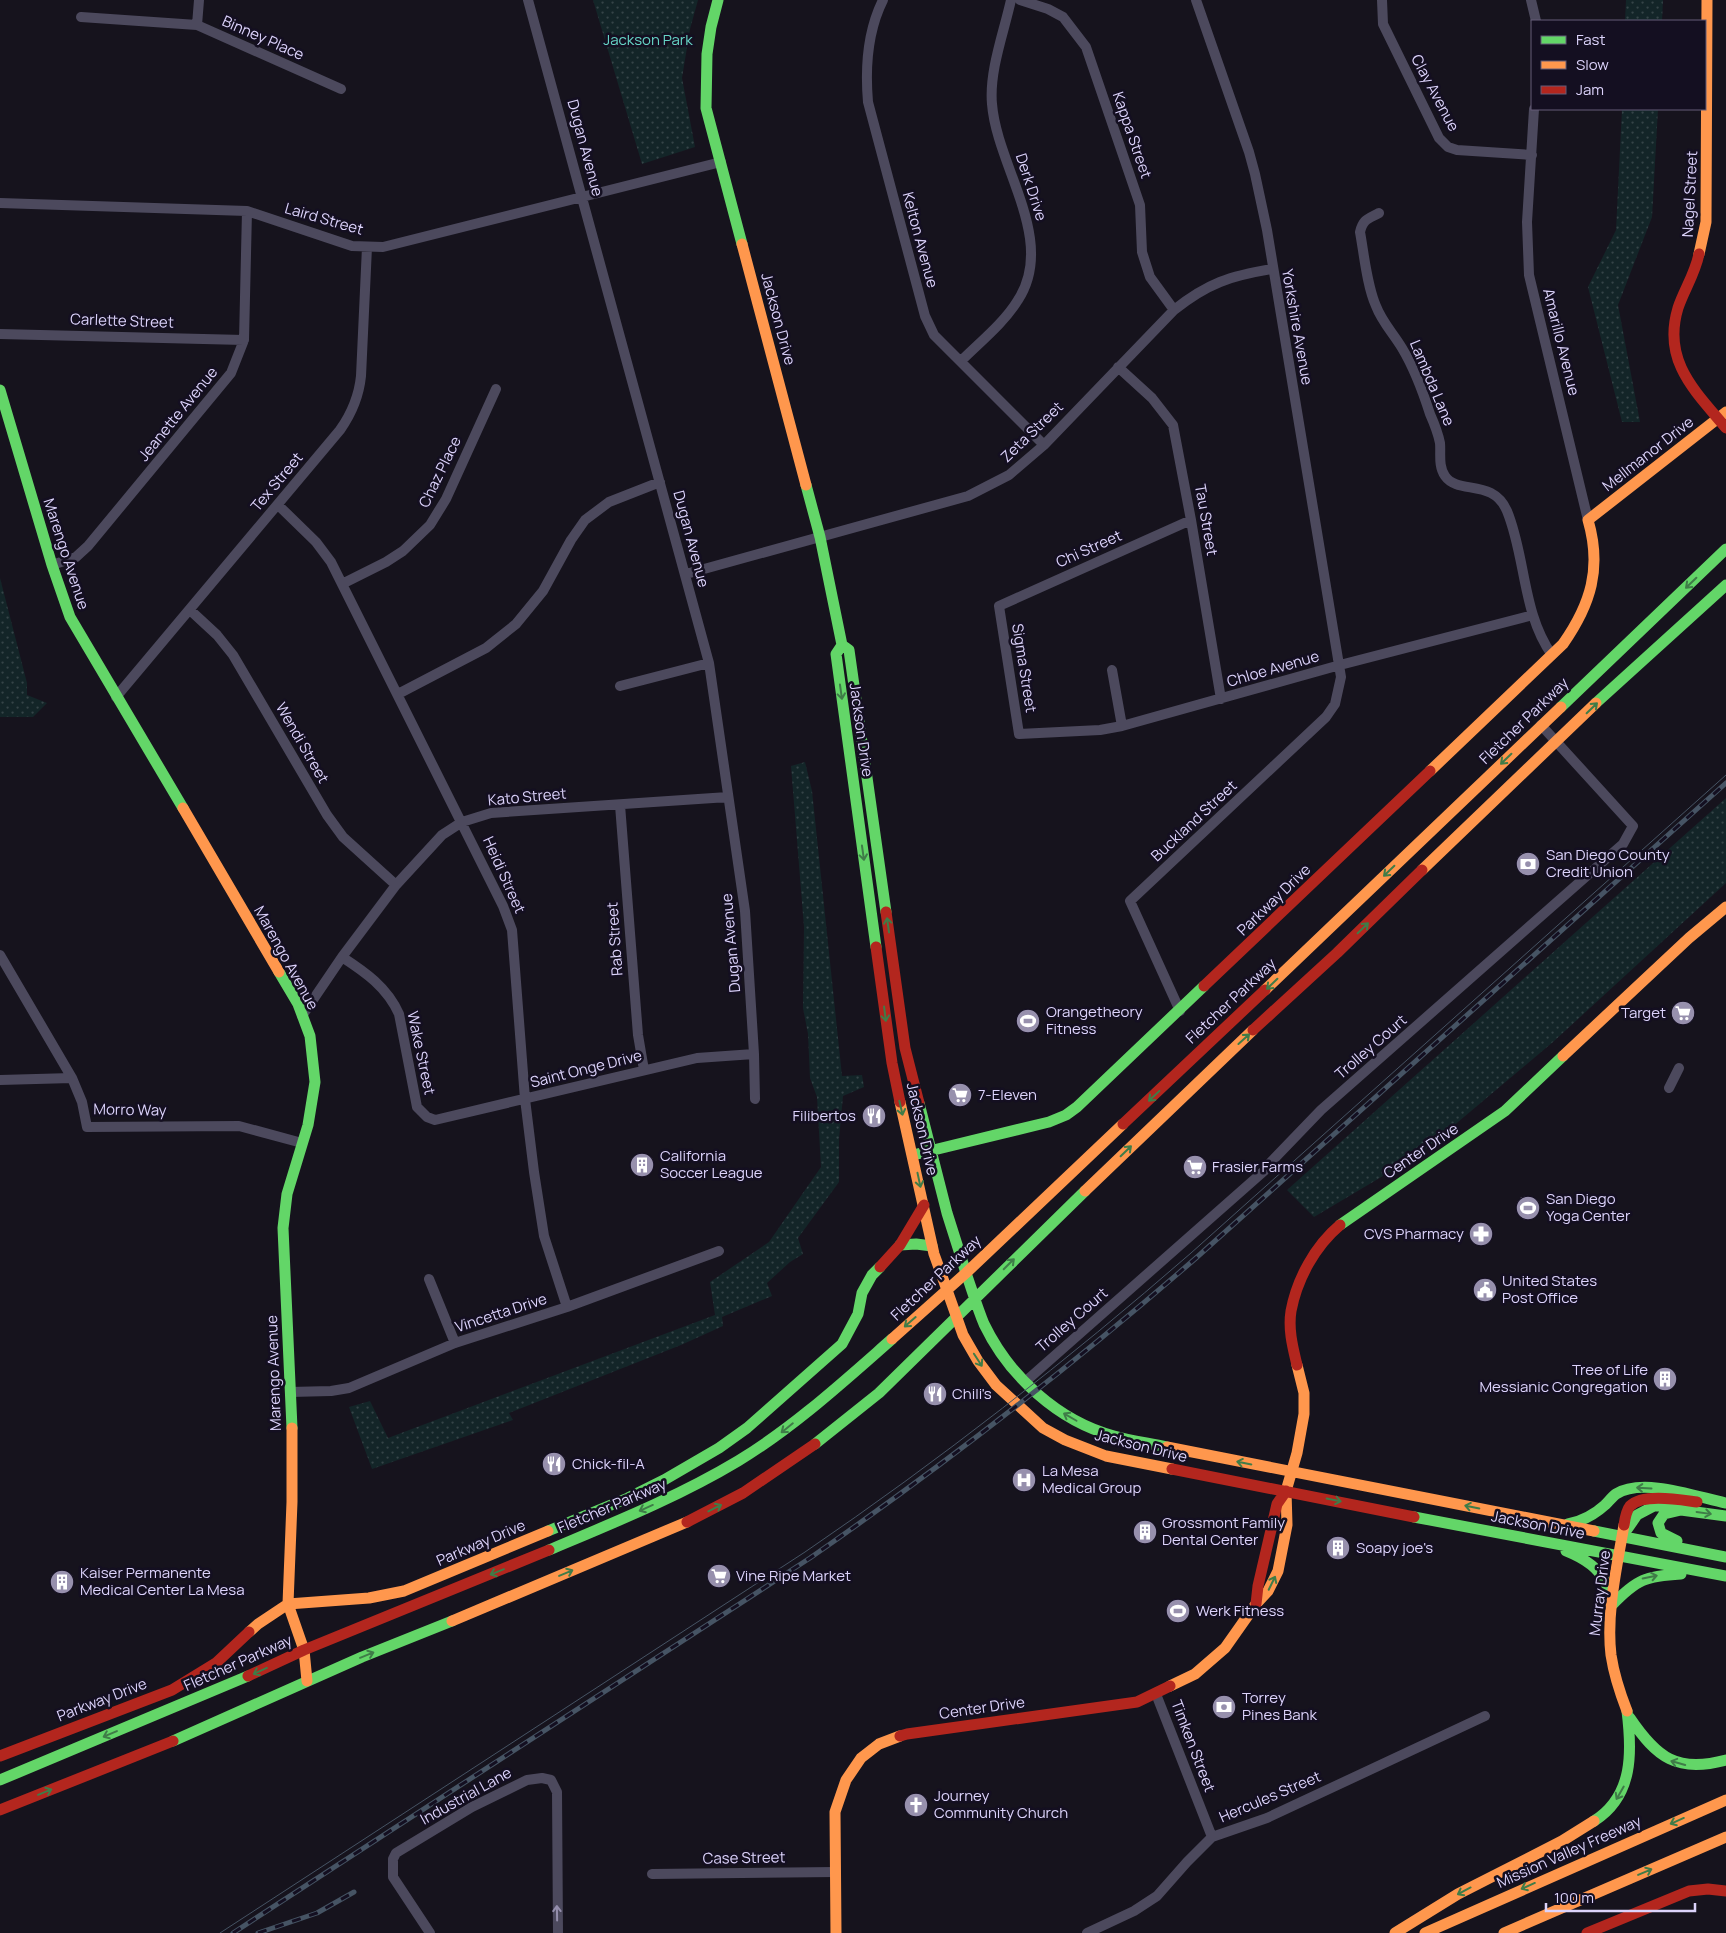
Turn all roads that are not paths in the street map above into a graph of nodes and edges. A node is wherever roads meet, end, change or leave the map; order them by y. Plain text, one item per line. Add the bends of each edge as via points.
1 (199, 0) edge
2 (528, 0) edge
3 (718, 0) edge
4 (883, 0) edge
5 (1011, 0) edge
6 (1020, 0) edge
7 (1196, 0) edge
8 (1382, 0) edge
9 (1531, 0) edge
10 (1707, 0) edge
11 (81, 17) dead end
12 (1536, 20) edge
13 (197, 25) junction
14 (342, 89) dead end
15 (1534, 110) edge
16 (1532, 155) junction
17 (721, 162) junction
18 (583, 196) junction
19 (0, 204) edge
20 (247, 211) junction
21 (1379, 213) dead end
22 (367, 247) junction
23 (1272, 269) junction
24 (1174, 310) junction
25 (0, 334) edge
26 (244, 340) junction
27 (961, 361) junction
28 (1118, 367) junction
29 (496, 389) dead end
30 (0, 390) edge
31 (1721, 416) edge
32 (1726, 428) edge
33 (1044, 445) junction
34 (660, 482) junction
35 (278, 506) junction
36 (1191, 520) junction
37 (1588, 520) junction
38 (820, 537) junction
39 (1726, 549) edge
40 (52, 565) junction
41 (686, 574) junction
42 (1593, 580) joint
43 (342, 584) junction
44 (1726, 585) edge
45 (999, 606) joint
46 (190, 610) junction
47 (1533, 615) junction
48 (842, 645) junction
49 (1552, 655) junction
50 (709, 663) junction
51 (1340, 666) junction
52 (1112, 670) dead end
53 (620, 686) dead end
54 (398, 694) junction
55 (116, 697) junction
56 (1221, 699) junction
57 (1541, 725) junction
58 (1122, 726) junction
59 (1019, 734) joint
60 (1557, 742) junction
61 (728, 797) junction
62 (620, 805) junction
63 (462, 822) junction
64 (396, 885) junction
65 (1726, 907) edge
66 (0, 955) edge
67 (342, 957) junction
68 (1180, 1011) junction
69 (302, 1016) junction
70 (754, 1054) junction
71 (1679, 1068) dead end
72 (644, 1070) junction
73 (72, 1078) junction
74 (0, 1080) edge
75 (1669, 1088) dead end
76 (525, 1099) junction
77 (755, 1099) dead end
78 (426, 1117) joint
79 (302, 1143) junction
80 (932, 1151) junction
81 (913, 1155) junction
82 (924, 1205) junction
83 (900, 1245) junction
84 (932, 1246) junction
85 (719, 1251) dead end
86 (966, 1273) junction
87 (429, 1278) dead end
88 (947, 1290) junction
89 (975, 1298) junction
90 (567, 1307) junction
91 (956, 1316) junction
92 (456, 1343) junction
93 (1026, 1381) junction
94 (290, 1392) junction
95 (1292, 1471) junction
96 (1286, 1491) junction
97 (1726, 1504) edge
98 (1681, 1510) junction
99 (1512, 1514) junction
100 (1726, 1516) edge
101 (1443, 1522) junction
102 (1562, 1524) junction
103 (1623, 1536) junction
104 (1544, 1541) junction
105 (1620, 1556) junction
106 (1726, 1556) edge
107 (1707, 1574) junction
108 (1726, 1576) edge
109 (288, 1604) junction
110 (1256, 1604) junction
111 (1612, 1605) junction
112 (304, 1650) junction
113 (322, 1675) junction
114 (307, 1681) junction
115 (1154, 1695) junction
116 (1627, 1712) junction
117 (1485, 1716) dead end
118 (0, 1756) edge
119 (1726, 1760) edge
120 (0, 1780) edge
121 (1726, 1800) edge
122 (0, 1810) edge
123 (1212, 1837) junction
124 (1726, 1837) edge
125 (836, 1872) junction
126 (652, 1874) dead end
127 (1726, 1891) edge
128 (430, 1933) edge
129 (558, 1933) edge
130 (836, 1933) edge
131 (1087, 1933) edge
132 (1394, 1933) edge
133 (1424, 1933) edge
134 (1504, 1933) edge
135 (1586, 1933) edge

1 - 13 street
2 - 18 street, Dugan Avenue
3 - 17 main road, Jackson Drive via 710,22 705,72 706,108
4 - 27 street, Kelton Avenue via 868,48 868,102 925,316 934,335
5 - 27 street, Derk Drive via 992,80 992,104 996,130 1030,232 1032,263 1018,300
6 - 24 street, Kappa Street via 1063,17 1086,47 1140,205 1142,252 1150,276
7 - 23 street, Yorkshire Avenue via 1255,174
8 - 16 street, Clay Avenue via 1382,24 1439,138 1457,150
9 - 12 street
10 - 31 main road, Nagel Street via 1706,222 1697,266 1678,309 1674,340 1687,381
11 - 13 street, Binney Place
13 - 14 street, Binney Place
15 - 16 street, Amarillo Avenue
16 - 37 street, Amarillo Avenue via 1527,236 1529,275
17 - 18 street, Laird Street
17 - 38 main road, Jackson Drive
18 - 22 street, Laird Street via 383,247
18 - 34 street, Dugan Avenue
19 - 20 street, Laird Street
20 - 22 street, Laird Street via 352,246
20 - 26 street, Jeanette Avenue
21 - 47 street, Lambda Lane via 1365,220 1360,232 1375,304 1409,361 1430,412 1440,440 1441,469 1446,477 1458,486 1476,487 1490,493 1507,510
22 - 35 street, Tex Street via 361,376 355,403 340,430
23 - 24 street, Zeta Street via 1214,283 1193,294
23 - 51 street, Yorkshire Avenue
24 - 28 street, Zeta Street
25 - 26 street, Carlette Street
26 - 40 street, Jeanette Avenue via 231,373 88,546 76,556
27 - 33 street, Kelton Avenue
28 - 33 street, Zeta Street
28 - 36 street, Tau Street via 1152,398 1173,425
29 - 43 street, Chaz Place via 446,499 430,525 398,554
30 - 40 main road, Marengo Avenue
31 - 32 main road, Nagel Street
31 - 37 main road, Mellmanor Drive
33 - 38 street, Zeta Street via 1009,475 968,496
34 - 41 street, Dugan Avenue
34 - 54 street via 609,502 585,520 543,591 516,624 486,648
35 - 43 street, Heidi Street via 316,542
35 - 46 street, Tex Street
36 - 45 street, Chi Street
36 - 56 street, Tau Street
37 - 42 main road, Amarillo Avenue via 1595,550
38 - 41 street, Zeta Street
38 - 48 main road, Jackson Drive
39 -> 57 main road, Fletcher Parkway
40 - 55 main road, Marengo Avenue via 70,616
41 - 50 street, Dugan Avenue
42 - 49 main road, Parkway Drive via 1578,624
43 - 54 street, Heidi Street
60 -> 44 main road
45 - 59 street, Sigma Street
46 - 55 street, Tex Street
46 - 64 street, Wendi Street via 233,655 343,837
47 - 49 street, Lambda Lane
47 - 51 street, Chloe Avenue
80 -> 48 main road, Jackson Drive via 905,1048 849,650
48 -> 81 main road, Jackson Drive via 836,654 892,1063
49 - 68 main road, Parkway Drive
50 - 53 street
50 - 61 street, Dugan Avenue
51 - 56 street, Chloe Avenue
51 - 68 street, Buckland Street via 1341,678 1335,704 1326,717 1130,901
52 - 58 street
54 - 63 street, Heidi Street
55 - 69 main road, Marengo Avenue via 298,1004
56 - 58 street, Chloe Avenue
57 - 60 street, Trolley Court
57 -> 86 main road, Fletcher Parkway
58 - 59 street, Chloe Avenue
89 -> 60 main road via 1220,1060
60 - 93 street, Trolley Court via 1633,826 1623,844 1321,1110 1264,1171
61 - 62 street, Kato Street
61 - 70 street, Dugan Avenue via 745,911
62 - 63 street, Kato Street via 491,814
62 - 72 street, Rab Street via 638,1036
63 - 64 street, Kato Street via 442,835
63 - 76 street, Heidi Street via 512,930
64 - 67 street, Kato Street
65 - 95 main road, Center Drive via 1505,1111 1348,1218 1326,1237 1302,1275 1291,1312 1291,1342 1304,1393 1304,1414
66 - 73 street, Morro Way
67 - 69 street, Kato Street
67 - 78 street, Wake Street via 371,976 394,1002 417,1108
68 - 80 main road, Parkway Drive via 1066,1115
69 - 79 main road, Marengo Avenue via 310,1036 315,1082 311,1113
70 - 72 street, Saint Onge Drive via 697,1058
70 - 77 street, Dugan Avenue
71 - 75 street
72 - 76 street, Saint Onge Drive
73 - 74 street
73 - 79 street, Morro Way via 82,1102 86,1127 239,1126
76 - 78 street, Saint Onge Drive via 435,1120
76 - 90 street, Heidi Street via 544,1236
79 - 94 main road, Marengo Avenue via 287,1194 283,1228
80 - 81 main road, Parkway Drive
80 - 86 main road, Jackson Drive
81 -> 82 main road, Jackson Drive
82 - 83 main road, Parkway Drive
82 - 84 main road, Jackson Drive
83 - 84 main road
83 - 109 main road, Parkway Drive via 872,1275 862,1293 858,1314 842,1344 747,1428 719,1448 628,1498 404,1591 369,1598
84 - 88 main road, Jackson Drive
85 - 90 street, Vincetta Drive
86 - 88 main road, Fletcher Parkway
86 - 89 main road, Jackson Drive
87 - 92 street
88 - 91 main road, Jackson Drive
88 -> 112 main road, Fletcher Parkway via 779,1434 705,1480 524,1561
89 - 91 main road
89 - 93 main road, Jackson Drive via 984,1324 998,1348
90 - 92 street, Vincetta Drive
91 -> 96 main road, Jackson Drive via 978,1361 996,1385 1043,1428 1065,1440 1106,1456
113 -> 91 main road via 677,1527 743,1494 812,1447 879,1393
92 - 94 street, Vincetta Drive via 349,1388
95 -> 93 main road, Jackson Drive via 1113,1436 1056,1409
94 - 109 main road, Marengo Avenue via 292,1502
95 - 96 main road, Center Drive
99 -> 95 main road, Jackson Drive
96 -> 101 main road, Jackson Drive
96 - 110 main road, Center Drive via 1274,1514
110 -> 96 main road, Center Drive via 1268,1591 1278,1571 1288,1525
97 -> 102 main road via 1671,1491 1633,1488 1616,1494 1585,1519
97 - 103 main road, Murray Drive via 1643,1499 1627,1510
98 -> 100 main road, Murray Drive
98 - 103 main road, Murray Drive via 1659,1506 1642,1511
98 - 106 main road via 1668,1511 1660,1518 1661,1535 1717,1549
99 - 101 main road via 1484,1518 1451,1513
99 - 102 main road, Jackson Drive
101 - 104 main road, Jackson Drive
102 - 103 main road, Jackson Drive
103 - 105 main road, Murray Drive
103 - 106 main road, Jackson Drive
104 - 105 main road, Jackson Drive
104 - 111 main road via 1579,1556 1591,1565 1605,1582
105 - 107 main road, Jackson Drive
105 - 111 main road, Murray Drive
107 - 108 main road, Jackson Drive
111 -> 107 main road via 1630,1585 1646,1577
109 - 112 main road, Marengo Avenue
109 - 118 main road, Parkway Drive via 258,1624 216,1662 172,1690
110 - 115 main road, Center Drive via 1225,1648 1195,1674
111 - 116 main road, Murray Drive via 1610,1660
112 - 113 main road, Marengo Avenue
112 - 114 main road, Marengo Avenue
112 -> 120 main road, Fletcher Parkway
113 - 114 main road
122 -> 114 main road via 182,1737
115 - 123 street, Timken Street
115 - 125 main road, Center Drive via 1137,1702 906,1734 879,1744 861,1758 846,1780 835,1812
119 -> 116 main road via 1699,1766 1667,1759 1653,1749
116 -> 132 main road via 1631,1742 1626,1783 1599,1818 1458,1894
117 - 123 street, Hercules Street via 1267,1818
121 -> 133 main road, Mission Valley Freeway
123 - 131 street, Hercules Street via 1157,1896 1134,1911
134 -> 124 main road
125 - 126 street, Case Street
125 - 130 main road, Center Drive
127 - 135 main road via 1689,1891
129 -> 128 street, Industrial Lane via 556,1792 550,1780 542,1778 533,1778 472,1807 396,1853 393,1877

